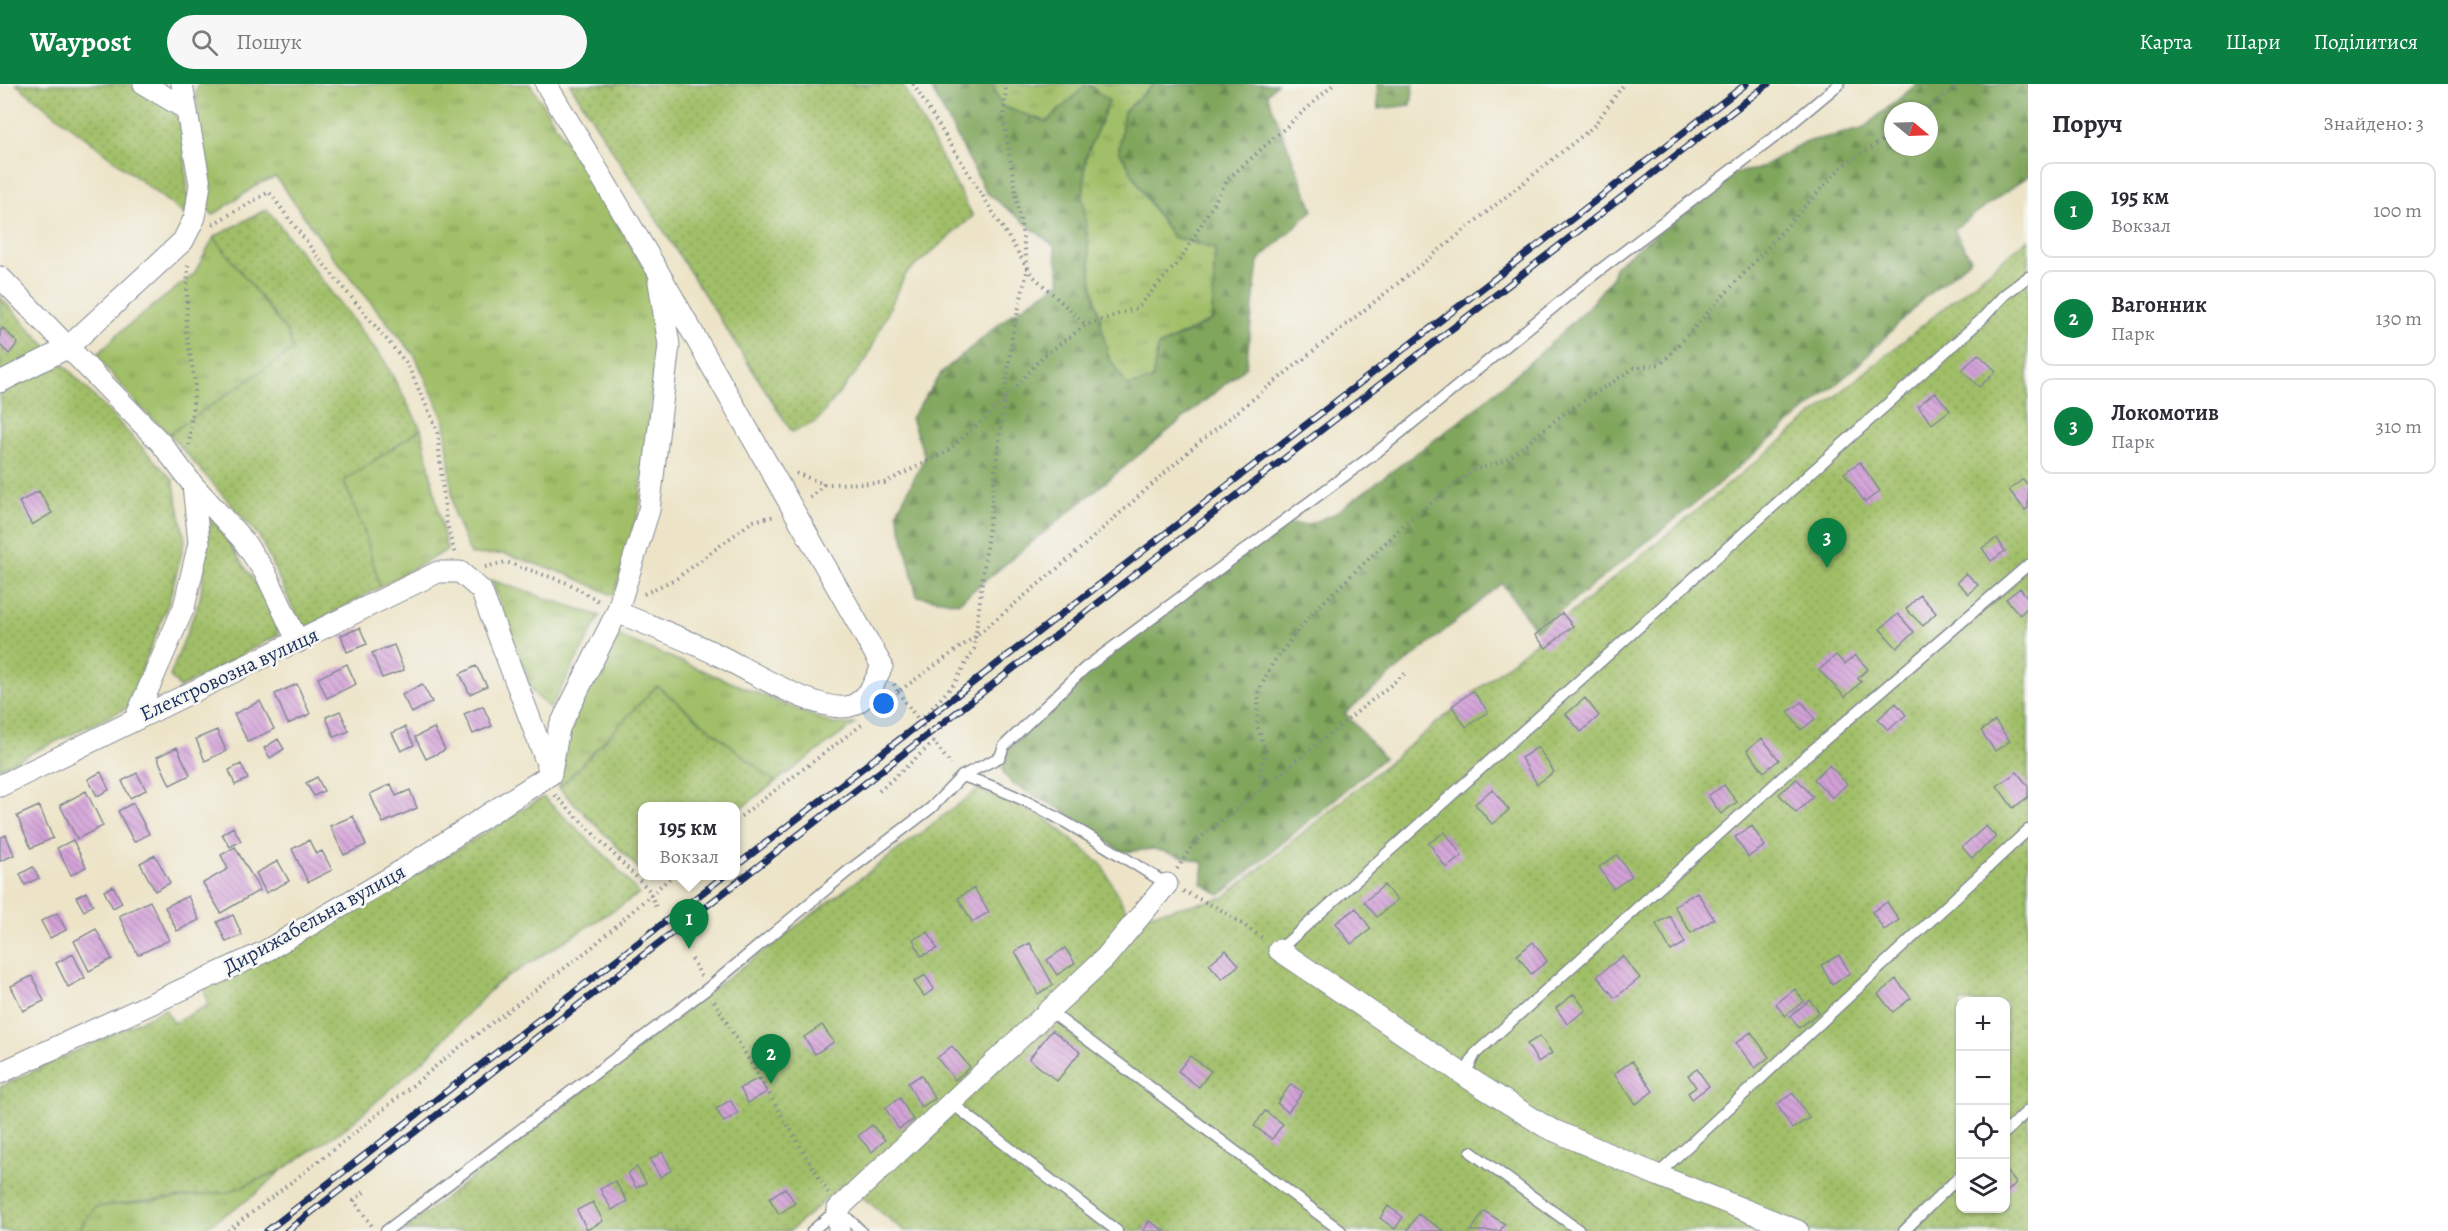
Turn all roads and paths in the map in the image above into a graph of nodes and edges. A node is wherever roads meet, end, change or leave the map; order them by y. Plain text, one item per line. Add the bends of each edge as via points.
1 (144, 84) edge
2 (182, 84) edge
3 (546, 84) edge
4 (913, 84) edge
5 (1006, 84) edge
6 (1334, 84) edge
7 (1624, 84) edge
8 (1839, 84) edge
9 (1959, 84) edge
10 (1936, 102) edge
11 (184, 108) junction
12 (1884, 140) edge
13 (195, 216) junction
14 (189, 258) dead end
15 (656, 267) junction
16 (1028, 268) junction
17 (0, 277) edge
18 (2028, 277) edge
19 (1086, 325) junction
20 (66, 348) junction
21 (0, 382) edge
22 (1004, 401) junction
23 (190, 449) dead end
24 (765, 459) junction
25 (824, 484) junction
26 (193, 485) junction
27 (795, 512) junction
28 (2028, 565) edge
29 (460, 572) junction
30 (617, 612) junction
31 (976, 636) junction
32 (298, 642) junction
33 (882, 666) junction
34 (1407, 672) dead end
35 (898, 692) junction
36 (884, 705) dead end
37 (136, 717) junction
38 (869, 719) dead end
39 (920, 722) junction
40 (934, 742) junction
41 (550, 774) junction
42 (963, 776) junction
43 (1268, 784) junction
44 (0, 786) edge
45 (879, 791) dead end
46 (740, 816) edge
47 (2028, 830) edge
48 (668, 880) edge
49 (1167, 884) junction
50 (651, 895) junction
51 (657, 910) dead end
52 (1279, 950) junction
53 (707, 989) junction
54 (1048, 1010) junction
55 (0, 1073) edge
56 (1470, 1079) junction
57 (950, 1102) junction
58 (2028, 1110) edge
59 (2010, 1128) edge
60 (1471, 1152) dead end
61 (1658, 1175) junction
62 (1956, 1180) edge
63 (364, 1192) dead end
64 (838, 1209) junction
65 (228, 1231) edge
66 (376, 1231) edge
67 (386, 1231) edge
68 (812, 1231) edge
69 (839, 1231) edge
70 (861, 1231) edge
71 (1117, 1231) edge
72 (1341, 1231) edge
73 (1580, 1231) edge
74 (1798, 1231) edge
75 (1904, 1231) edge

1 - 11 street
2 - 11 street
3 - 15 street
4 - 16 path
5 - 16 path via 1004,121
6 - 19 path via 1228,179 1181,259 1137,308
7 - 31 path via 1593,127 1197,444
8 - 42 lane via 1588,279 1377,452 1085,668 1004,746 1000,757
9 - 10 path
11 - 13 street via 200,184
12 - 43 path via 1842,166 1662,364 1634,368 1562,415 1506,460 1472,471 1406,523 1311,614 1272,664 1259,691 1257,724 1266,752 1260,774
13 - 20 street via 183,241
13 - 29 path via 214,225 269,192 407,364 437,429 446,520
14 - 23 path via 186,331 195,382
15 - 24 street
15 - 30 street via 669,345 649,510
16 - 19 path
16 - 22 path via 1012,337
17 - 20 street
18 - 52 lane
19 - 22 path via 1042,357
20 - 21 street
20 - 26 street via 161,443
22 - 25 path via 945,453 884,483
22 - 31 path
24 - 25 path
24 - 27 street
25 - 27 path
26 - 32 street via 243,540 266,574
26 - 37 street via 199,543 184,607
27 - 30 path via 753,521 678,578 652,589
27 - 33 street
28 - 56 lane via 1807,755 1475,1054 1468,1068
29 - 30 path via 506,562 568,583
29 - 32 street, Електровозна вулиця via 438,572
29 - 41 street via 481,590
30 - 33 street via 716,653 758,678 827,706 851,706 867,695
30 - 41 street via 560,728
31 - 35 path
31 - 39 path via 974,649 954,684
32 - 37 street, Електровозна вулиця
33 - 35 path
34 - 43 path
35 - 36 path
35 - 39 path
37 - 44 street, Електровозна вулиця
38 - 46 path
39 - 40 path
40 - 42 path
40 - 45 path
41 - 50 path via 548,788
41 - 55 street, Дирижабельна вулиця via 393,876 264,952
42 - 49 lane via 995,786 1071,825
42 - 53 lane via 931,808 847,872
43 - 49 path via 1194,843
47 - 61 lane
48 - 50 path
49 - 52 path via 1223,911
49 - 54 street via 1105,958
50 - 51 path
50 - 65 path via 591,948
52 - 56 street
53 - 64 path
53 - 67 lane
54 - 57 street
54 - 72 lane
56 - 61 street via 1545,1127
57 - 64 street
57 - 71 lane
58 - 59 lane
60 - 73 lane
61 - 74 street
62 - 75 lane
63 - 66 path via 354,1201
64 - 68 lane
64 - 69 street
64 - 70 lane

